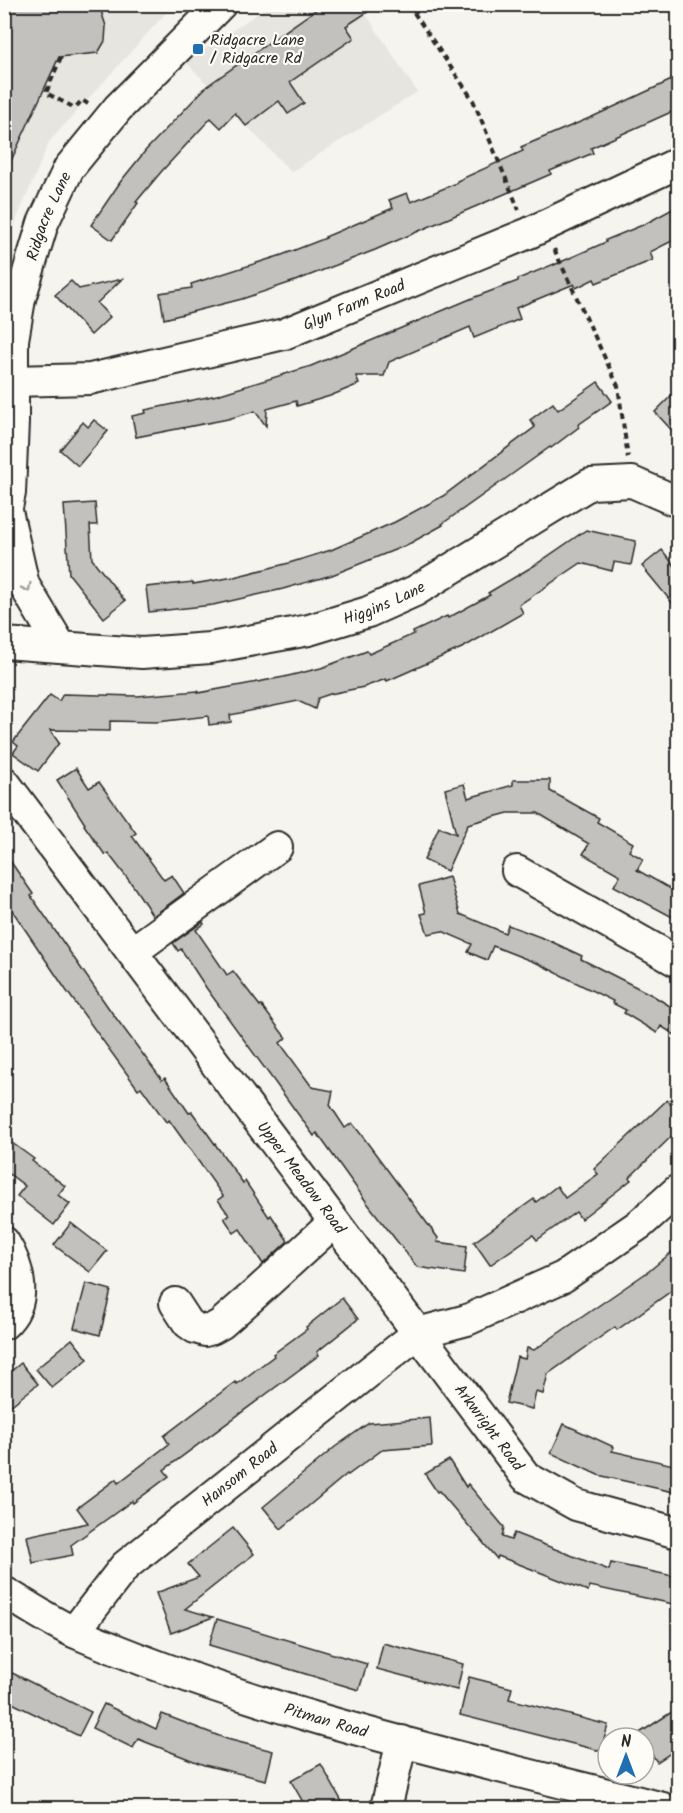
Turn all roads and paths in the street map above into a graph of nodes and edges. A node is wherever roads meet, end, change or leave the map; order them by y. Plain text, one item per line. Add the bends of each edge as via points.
1 (221, 4) edge
2 (408, 4) edge
3 (61, 57) dead end
4 (88, 104) dead end
5 (678, 163) edge
6 (536, 229) junction
7 (13, 381) junction
8 (9, 422) edge
9 (632, 482) junction
10 (678, 502) edge
11 (6, 517) edge
12 (4, 643) edge
13 (61, 646) junction
14 (4, 782) edge
15 (277, 846) dead end
16 (517, 871) dead end
17 (132, 952) junction
18 (678, 962) edge
19 (678, 1190) edge
20 (334, 1222) junction
21 (4, 1242) edge
22 (175, 1303) dead end
23 (4, 1324) edge
24 (418, 1333) junction
25 (678, 1533) edge
26 (4, 1592) edge
27 (74, 1632) junction
28 (402, 1741) junction
29 (386, 1809) edge
30 (663, 1809) edge

1 - 7 street, Ridgacre Lane via 118,108 69,168 43,223 20,299 13,340
2 - 6 path via 473,100
3 - 4 path via 46,93 75,108 82,100
5 - 6 street, Glyn Farm Road
6 - 7 street, Glyn Farm Road via 284,334 90,379
6 - 9 path via 618,386
7 - 8 street, Ridgacre Lane
8 - 11 street, Ridgacre Lane via 10,493
9 - 10 street, Higgins Lane
9 - 13 street, Higgins Lane via 590,484 415,591 368,612 309,630 210,648 142,653
11 -> 13 street via 24,585
12 - 13 street, Higgins Lane
14 - 17 street, Upper Meadow Road
15 - 17 street
16 - 18 street
17 - 20 street, Upper Meadow Road
19 - 24 street via 640,1224 563,1276 467,1320
20 - 22 street via 212,1329 195,1328
20 - 24 street, Upper Meadow Road
21 - 23 street via 15,1258 21,1290 11,1318
24 - 25 street, Arkwright Road via 526,1477 576,1506
24 - 27 street, Hansom Road via 125,1566
26 - 27 street, Pitman Road
27 - 28 street, Pitman Road via 220,1689
28 - 29 street
28 - 30 street, Pitman Road

